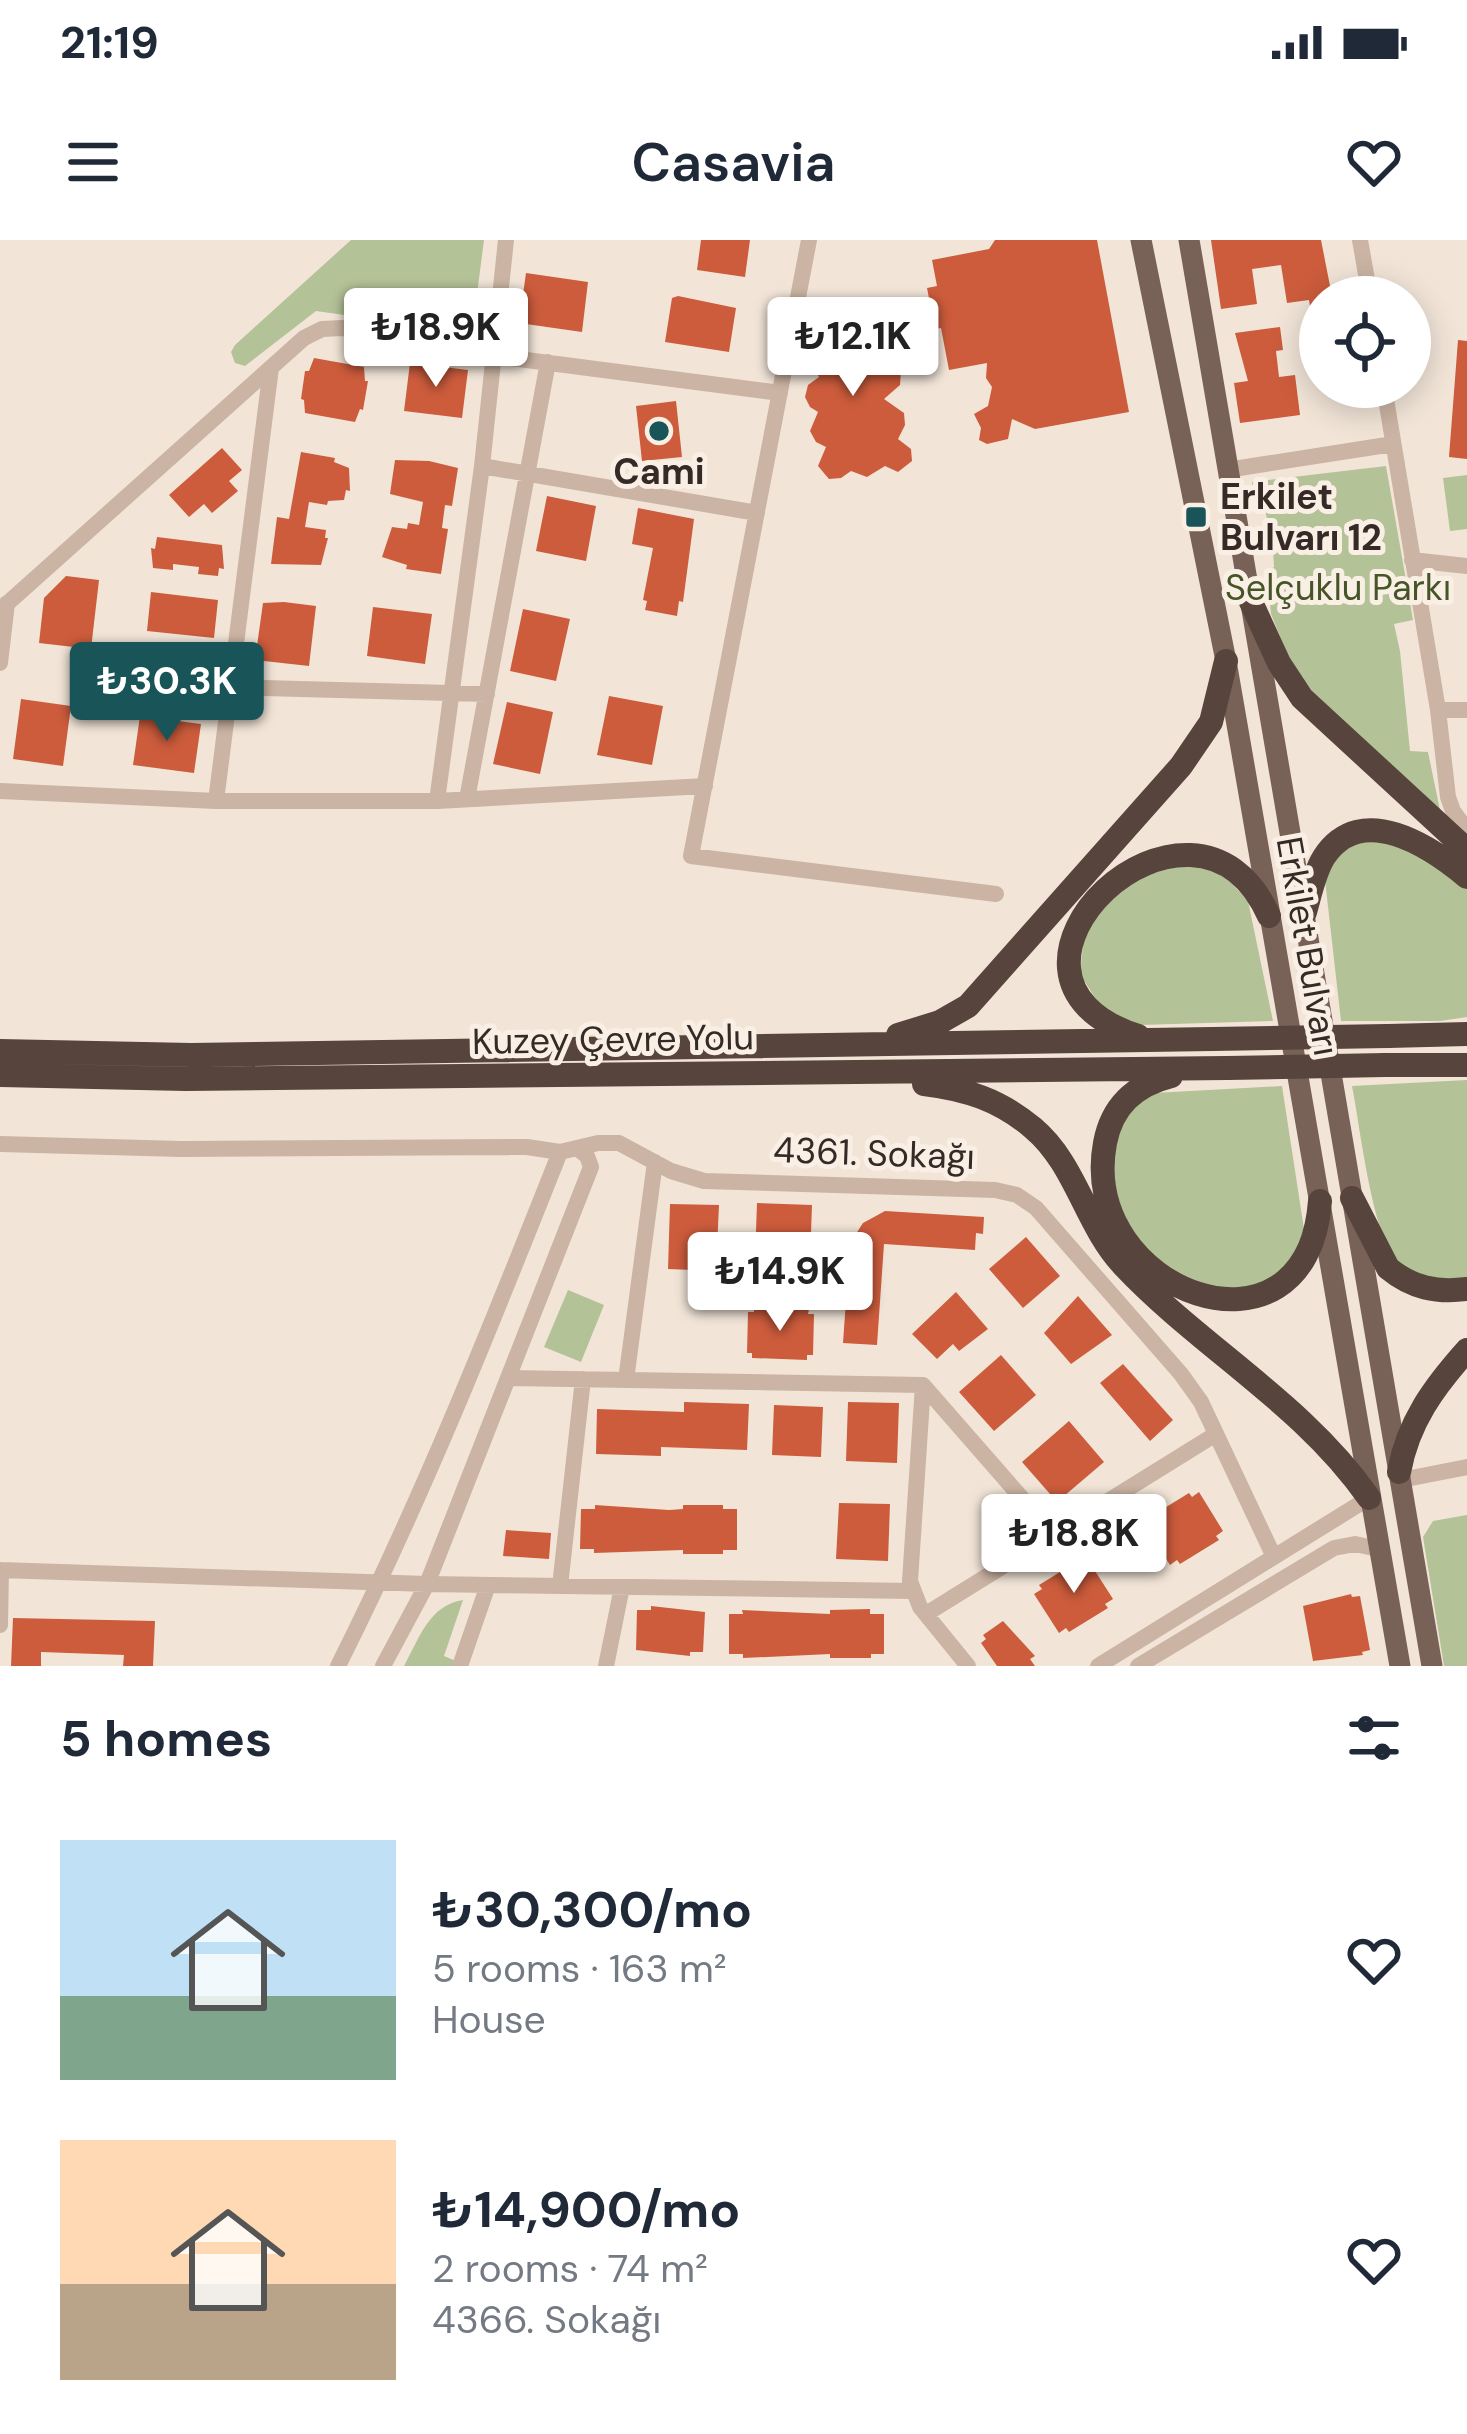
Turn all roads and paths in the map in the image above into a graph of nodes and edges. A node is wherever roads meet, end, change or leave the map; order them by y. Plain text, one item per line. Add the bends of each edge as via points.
1 (506, 240) edge
2 (809, 240) edge
3 (1141, 240) edge
4 (1189, 240) edge
5 (1360, 240) edge
6 (1366, 276) edge
7 (496, 356) junction
8 (548, 362) junction
9 (271, 368) junction
10 (780, 393) junction
11 (1388, 408) edge
12 (1394, 445) junction
13 (482, 466) junction
14 (1227, 470) junction
15 (527, 473) junction
16 (757, 513) junction
17 (1412, 560) junction
18 (1467, 566) edge
19 (1245, 589) junction
20 (3, 607) edge
21 (1226, 661) junction
22 (0, 663) edge
23 (231, 687) junction
24 (451, 693) junction
25 (487, 694) junction
26 (1438, 710) junction
27 (1467, 710) edge
28 (705, 786) junction
29 (0, 790) edge
30 (467, 800) junction
31 (216, 801) junction
32 (436, 801) junction
33 (1467, 830) edge
34 (1467, 850) edge
35 (1467, 878) edge
36 (996, 894) dead end
37 (1305, 912) junction
38 (1269, 916) junction
39 (1467, 1030) edge
40 (1158, 1040) junction
41 (870, 1044) junction
42 (0, 1051) edge
43 (1227, 1068) junction
44 (1467, 1068) edge
45 (826, 1073) junction
46 (0, 1075) edge
47 (0, 1144) edge
48 (569, 1151) junction
49 (655, 1162) junction
50 (1352, 1198) junction
51 (1320, 1201) junction
52 (1467, 1289) edge
53 (1467, 1350) edge
54 (508, 1378) junction
55 (583, 1379) junction
56 (626, 1380) junction
57 (923, 1385) junction
58 (1216, 1434) junction
59 (1467, 1467) edge
60 (1400, 1476) junction
61 (1369, 1498) junction
62 (1054, 1535) junction
63 (1378, 1549) junction
64 (1274, 1557) junction
65 (1, 1570) edge
66 (381, 1581) junction
67 (427, 1585) junction
68 (488, 1585) junction
69 (560, 1586) junction
70 (622, 1587) junction
71 (913, 1591) junction
72 (926, 1614) junction
73 (0, 1625) edge
74 (1172, 1645) junction
75 (338, 1666) edge
76 (383, 1666) edge
77 (460, 1666) edge
78 (606, 1666) edge
79 (968, 1666) edge
80 (1098, 1666) edge
81 (1138, 1666) edge
82 (1178, 1666) edge
83 (1400, 1666) edge
84 (1432, 1666) edge

1 - 7 street
2 - 10 street
3 - 21 main road, Erkilet Bulvarı
4 - 14 main road, Erkilet Bulvarı
5 - 6 street
7 - 8 street
7 - 9 street via 332,328 304,338
7 - 13 street
8 - 10 street
8 - 15 street
9 - 20 street
9 - 23 street
10 - 16 street
11 - 12 street
12 - 14 street
12 - 17 street
13 - 15 street
13 - 24 street
14 - 19 main road, Erkilet Bulvarı
15 - 16 street
15 - 25 street
16 - 28 street
17 - 18 street
17 - 26 street
19 - 34 highway via 1279,663 1316,714
19 - 37 main road, Erkilet Bulvarı
20 - 22 street
21 - 38 main road, Erkilet Bulvarı
21 - 41 highway via 1216,707 1192,752 968,1006
23 - 24 street
23 - 31 street
24 - 25 street
24 - 32 street
25 - 30 street
26 - 27 street
26 - 33 street via 1448,796
28 - 30 street
28 - 36 street via 692,856
29 - 31 street
30 - 32 street
31 - 32 street
35 - 37 highway via 1410,838 1362,832 1322,860
37 - 50 main road, Erkilet Bulvarı
38 - 40 highway via 1245,880 1196,856 1136,868 1093,899 1071,944 1077,989 1111,1024
38 - 51 main road, Erkilet Bulvarı
39 - 40 highway, Kuzey Çevre Yolu, bridge
40 - 41 highway, Kuzey Çevre Yolu
41 - 42 highway, Kuzey Çevre Yolu
43 - 44 highway, bridge
43 - 45 highway, Kuzey Çevre Yolu
43 - 51 highway via 1149,1083 1115,1113 1102,1179 1126,1244 1183,1289 1252,1298 1295,1273
45 - 46 highway, Kuzey Çevre Yolu
45 - 61 highway via 960,1089 1029,1124 1057,1155 1119,1261 1315,1433
47 - 48 street, 4361. Sokağı
48 - 49 street, 4361. Sokağı via 620,1143
48 - 54 street via 587,1156 591,1167
48 - 66 street
49 - 56 street
49 - 58 street, 4361. Sokağı via 720,1183 1017,1196 1159,1348
50 - 52 highway via 1388,1268 1426,1288
50 - 60 main road, Erkilet Bulvarı
51 - 61 main road, Erkilet Bulvarı
53 - 60 highway via 1421,1408
54 - 55 street
54 - 67 street
55 - 56 street
55 - 69 street
56 - 57 street
57 - 62 street
57 - 71 street
58 - 62 street
58 - 64 street, 4361. Sokağı
59 - 60 street
60 - 84 main road, Erkilet Bulvarı
61 - 63 main road, Erkilet Bulvarı
61 - 64 street
62 - 72 street
63 - 74 street via 1334,1548
63 - 83 main road, Erkilet Bulvarı
64 - 80 street
65 - 66 street
65 - 73 street
66 - 67 street
66 - 75 street
67 - 68 street
67 - 76 street
68 - 69 street
68 - 77 street
69 - 70 street
70 - 71 street
70 - 78 street
71 - 72 street
72 - 79 street
74 - 81 street
74 - 82 street

